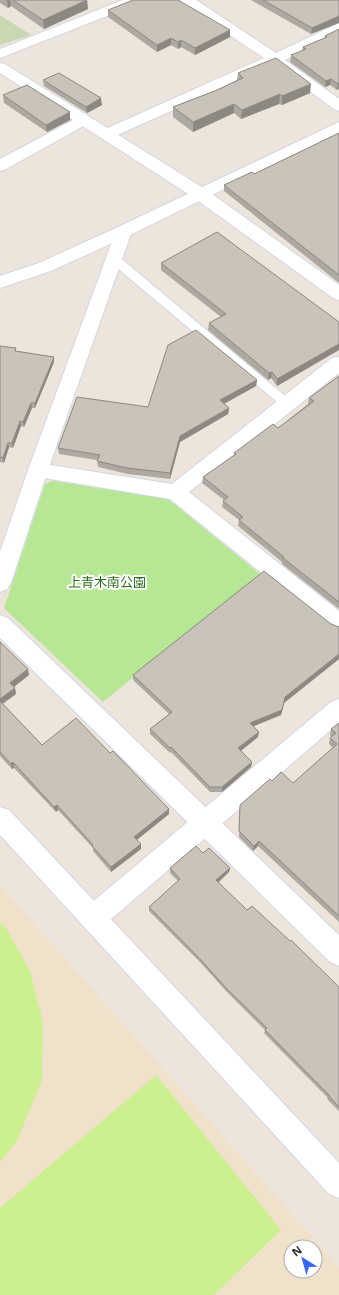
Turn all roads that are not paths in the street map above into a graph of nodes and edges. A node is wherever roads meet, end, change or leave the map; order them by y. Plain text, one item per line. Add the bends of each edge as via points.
1 (103, 0) edge
2 (135, 0) edge
3 (187, 0) edge
4 (116, 8) junction
5 (339, 27) edge
6 (0, 54) edge
7 (275, 59) junction
8 (0, 67) edge
9 (339, 106) edge
10 (84, 120) junction
11 (339, 127) edge
12 (106, 134) junction
13 (0, 166) edge
14 (199, 193) junction
15 (124, 231) junction
16 (114, 259) junction
17 (0, 282) edge
18 (339, 294) edge
19 (339, 363) edge
20 (287, 404) junction
21 (38, 470) junction
22 (175, 492) junction
23 (0, 583) edge
24 (339, 623) edge
25 (0, 624) edge
26 (339, 708) edge
27 (0, 818) edge
28 (204, 823) junction
29 (93, 918) junction
30 (339, 953) edge
31 (339, 1184) edge

1 - 4 street
2 - 4 street
3 - 7 street
4 - 6 street
5 - 7 street
7 - 9 street
7 - 12 street
8 - 10 street
10 - 12 street
10 - 13 street
11 - 14 street
12 - 14 street
14 - 15 street
14 - 18 street
15 - 16 street
15 - 17 street via 45,267
16 - 20 lane
16 - 21 street
19 - 20 street
20 - 22 street
21 - 22 street
21 - 23 street
22 - 24 street
25 - 28 street
26 - 28 street
27 - 29 street
28 - 29 street
28 - 30 street
29 - 31 street

